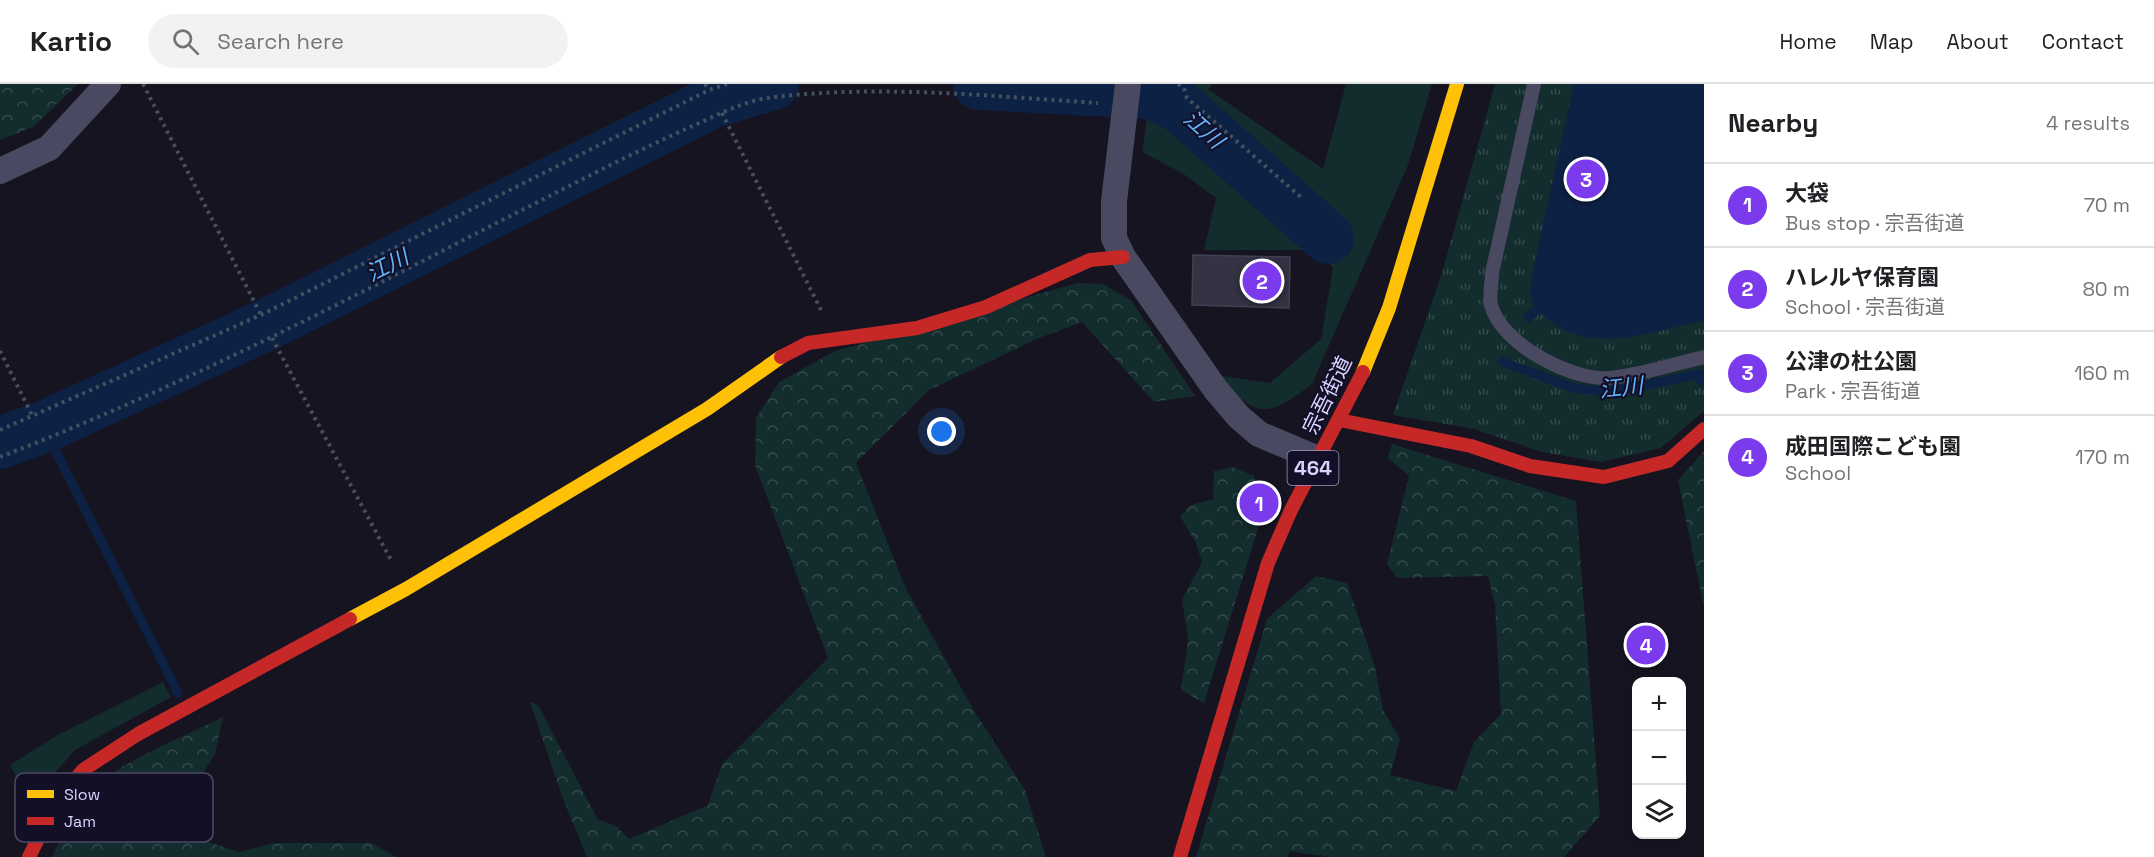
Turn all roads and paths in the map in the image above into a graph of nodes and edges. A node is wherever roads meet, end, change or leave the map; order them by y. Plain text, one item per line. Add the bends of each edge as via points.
1 (108, 84) edge
2 (143, 84) edge
3 (705, 84) edge
4 (727, 84) edge
5 (1178, 84) edge
6 (1457, 84) edge
7 (1534, 84) edge
8 (709, 90) junction
9 (1127, 93) edge
10 (1100, 103) dead end
11 (722, 113) junction
12 (0, 171) edge
13 (1302, 198) dead end
14 (1123, 256) junction
15 (261, 315) junction
16 (272, 338) junction
17 (834, 338) junction
18 (0, 351) edge
19 (1704, 357) edge
20 (33, 417) junction
21 (1339, 420) junction
22 (1704, 429) edge
23 (0, 430) edge
24 (0, 457) edge
25 (1318, 459) junction
26 (406, 589) junction
27 (81, 773) edge
28 (36, 842) edge
29 (29, 857) edge
30 (1180, 857) edge

1 - 12 street via 50,148
2 - 15 path
3 - 8 path
4 - 8 path
5 - 13 path via 1184,88 1186,98
6 - 21 main road, 宗吾街道 / 464 via 1389,308
7 - 19 lane via 1492,273 1491,304 1498,321 1528,352 1592,376 1610,378
8 - 15 path
9 - 14 street via 1114,201 1114,238
10 - 11 path via 844,89 764,98
11 - 16 path via 655,142
11 - 17 path
14 - 17 main road via 1090,260 986,307 917,328
14 - 25 street via 1239,417 1259,434
15 - 20 path
16 - 24 path
16 - 26 path
17 - 26 main road via 784,354 708,409
18 - 20 path
20 - 23 path
21 - 22 main road via 1471,446 1530,466 1604,477 1668,461
21 - 25 main road, 宗吾街道 / 464
25 - 30 main road, 宗吾街道 / 464 via 1268,563
26 - 27 main road via 138,734
28 - 29 main road

